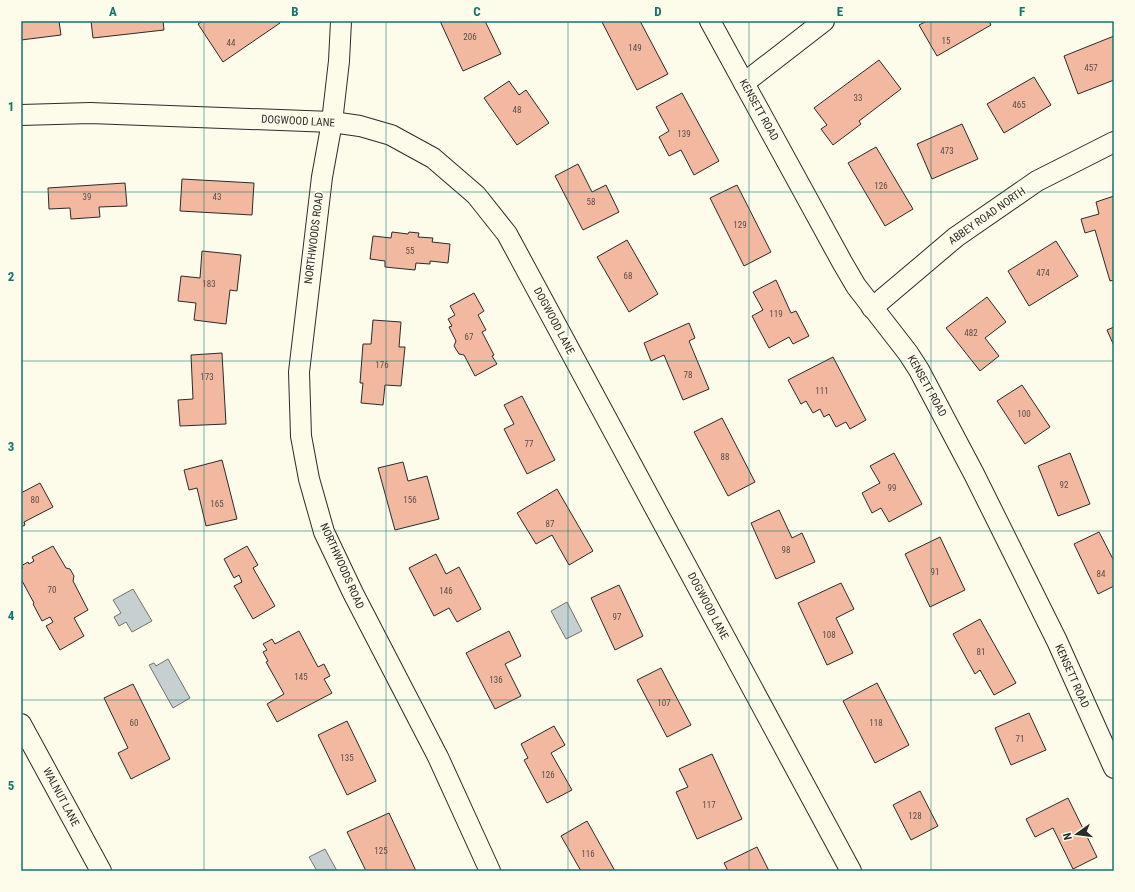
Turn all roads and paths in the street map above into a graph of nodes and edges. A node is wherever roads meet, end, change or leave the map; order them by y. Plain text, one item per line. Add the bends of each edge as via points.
1 (341, 21) edge
2 (710, 21) edge
3 (824, 21) edge
4 (744, 83) junction
5 (21, 116) edge
6 (332, 122) junction
7 (1114, 142) edge
8 (872, 308) junction
9 (21, 724) edge
10 (1114, 768) edge
11 (101, 871) edge
12 (490, 871) edge
13 (851, 871) edge

1 - 6 street, NORTHWOODS ROAD
2 - 4 street, KENSETT ROAD
3 - 4 street
4 - 8 street, KENSETT ROAD via 842,262
5 - 6 street, DOGWOOD LANE via 90,113
6 - 12 street, NORTHWOODS ROAD via 322,178 299,372 301,436 309,479 324,532 438,757
6 - 13 street, DOGWOOD LANE via 360,126 391,135 433,158 476,195 507,234
7 - 8 street, ABBEY ROAD NORTH via 1037,181 956,237
8 - 10 street, KENSETT ROAD via 896,336 919,370 974,474 1057,641
9 - 11 street, WALNUT LANE

